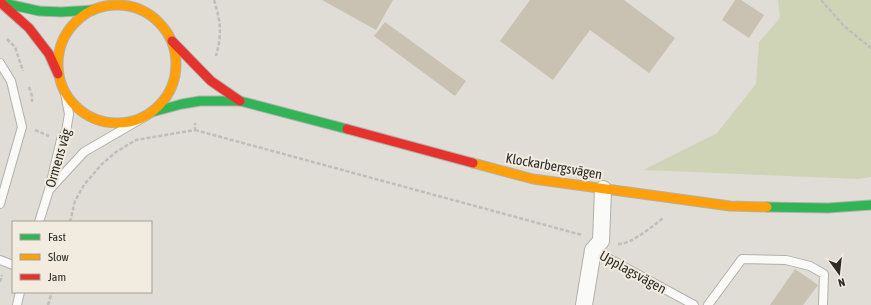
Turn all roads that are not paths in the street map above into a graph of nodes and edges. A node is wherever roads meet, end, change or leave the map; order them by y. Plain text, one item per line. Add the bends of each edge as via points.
1 (107, 0) edge
2 (0, 2) edge
3 (95, 9) junction
4 (161, 12) dead end
5 (170, 38) junction
6 (0, 63) edge
7 (58, 75) junction
8 (65, 94) junction
9 (240, 101) junction
10 (149, 114) junction
11 (604, 189) junction
12 (49, 190) junction
13 (0, 204) edge
14 (871, 205) edge
15 (39, 221) edge
16 (593, 250) junction
17 (0, 260) edge
18 (12, 265) edge
19 (20, 293) edge
20 (17, 305) edge
21 (584, 305) edge
22 (694, 305) edge
23 (708, 305) edge
24 (823, 305) edge

1 - 3 main road
2 - 3 main road via 39,12
2 - 7 main road via 30,28 49,54
3 - 5 main road via 112,5 132,7 152,16
3 - 7 main road via 75,22 63,38 59,52
4 - 5 main road
5 - 9 main road, Klockarbergsvägen via 211,81
5 - 10 main road via 175,50 176,64 172,86 163,102
6 - 13 lane via 11,81 22,127
7 - 8 main road
8 - 10 main road via 83,112 107,123 128,122
8 - 12 lane, Ormens väg via 69,114
9 - 10 main road, Klockarbergsvägen via 186,103
9 - 11 main road, Klockarbergsvägen via 533,179
10 - 12 lane via 84,152
11 - 14 main road, Klockarbergsvägen via 730,206 828,208
11 - 16 street via 601,241
12 - 15 lane, Ormens väg
16 - 21 street
16 - 22 lane, Upplagsvägen
17 - 18 lane
19 - 20 lane
23 - 24 lane via 742,259 786,260 810,266 824,274

